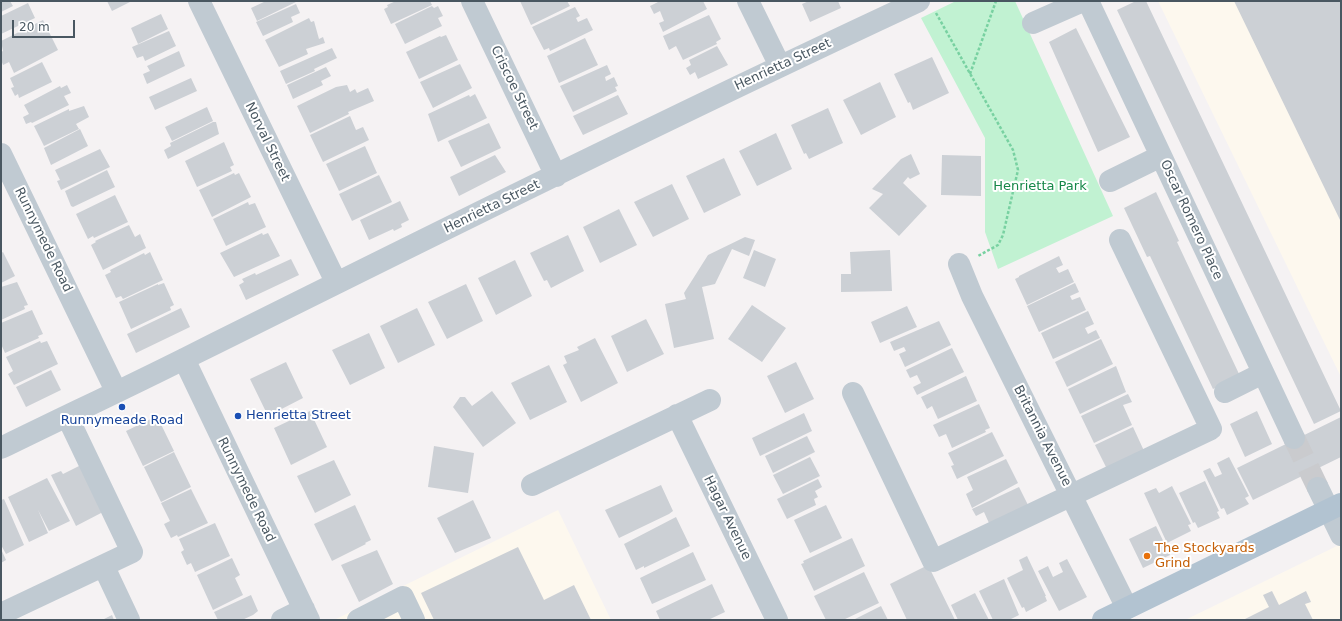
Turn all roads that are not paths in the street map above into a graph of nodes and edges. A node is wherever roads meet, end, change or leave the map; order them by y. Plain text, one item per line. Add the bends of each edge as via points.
1 (199, 1) edge
2 (472, 1) edge
3 (748, 1) edge
4 (1083, 1) edge
5 (1088, 1) edge
6 (926, 5) edge
7 (1033, 24) dead end
8 (780, 66) junction
9 (1, 154) edge
10 (1161, 156) junction
11 (556, 176) junction
12 (1110, 181) dead end
13 (1120, 240) dead end
14 (959, 264) road end
15 (336, 282) junction
16 (184, 359) junction
17 (1263, 373) junction
18 (116, 391) junction
19 (1225, 392) dead end
20 (853, 393) dead end
21 (710, 400) dead end
22 (677, 415) junction
23 (67, 416) junction
24 (1294, 438) tunnel mouth
25 (1, 448) edge
26 (532, 485) dead end
27 (1318, 488) tunnel mouth
28 (1072, 496) junction
29 (1335, 507) edge
30 (1341, 535) edge
31 (104, 566) junction
32 (1127, 608) junction
33 (1, 614) edge
34 (306, 615) edge
35 (129, 620) edge
36 (282, 620) edge
37 (358, 620) edge
38 (414, 620) edge
39 (777, 620) edge
40 (1103, 620) edge

1 - 15 street, Norval Street
2 - 11 street, Criscoe Street
3 - 8 street
4 - 7 street
5 - 10 street, Oscar Romero Place
6 - 8 street, Henrietta Street
8 - 11 street, Henrietta Street
9 - 18 street, Runnymede Road
10 - 12 street
10 - 17 street, Oscar Romero Place
11 - 15 street, Henrietta Street
13 - 28 street via 1211,429
14 - 28 street, Britannia Avenue via 972,296
15 - 16 street, Henrietta Street
16 - 18 street, Henrietta Street
16 - 34 street, Runnymede Road
17 - 19 street
17 - 24 street, Oscar Romero Place
18 - 23 street, Henrietta Street
20 - 28 street via 933,561
21 - 22 street
22 - 26 street
22 - 39 street, Hagar Avenue
23 - 25 street, Henrietta Street
23 - 31 street via 132,552
27 - 29 street
28 - 32 street, Britannia Avenue
29 - 30 street
29 - 32 main road
31 - 33 street
31 - 35 street
32 - 40 main road
34 - 36 street
37 - 38 street via 402,597

